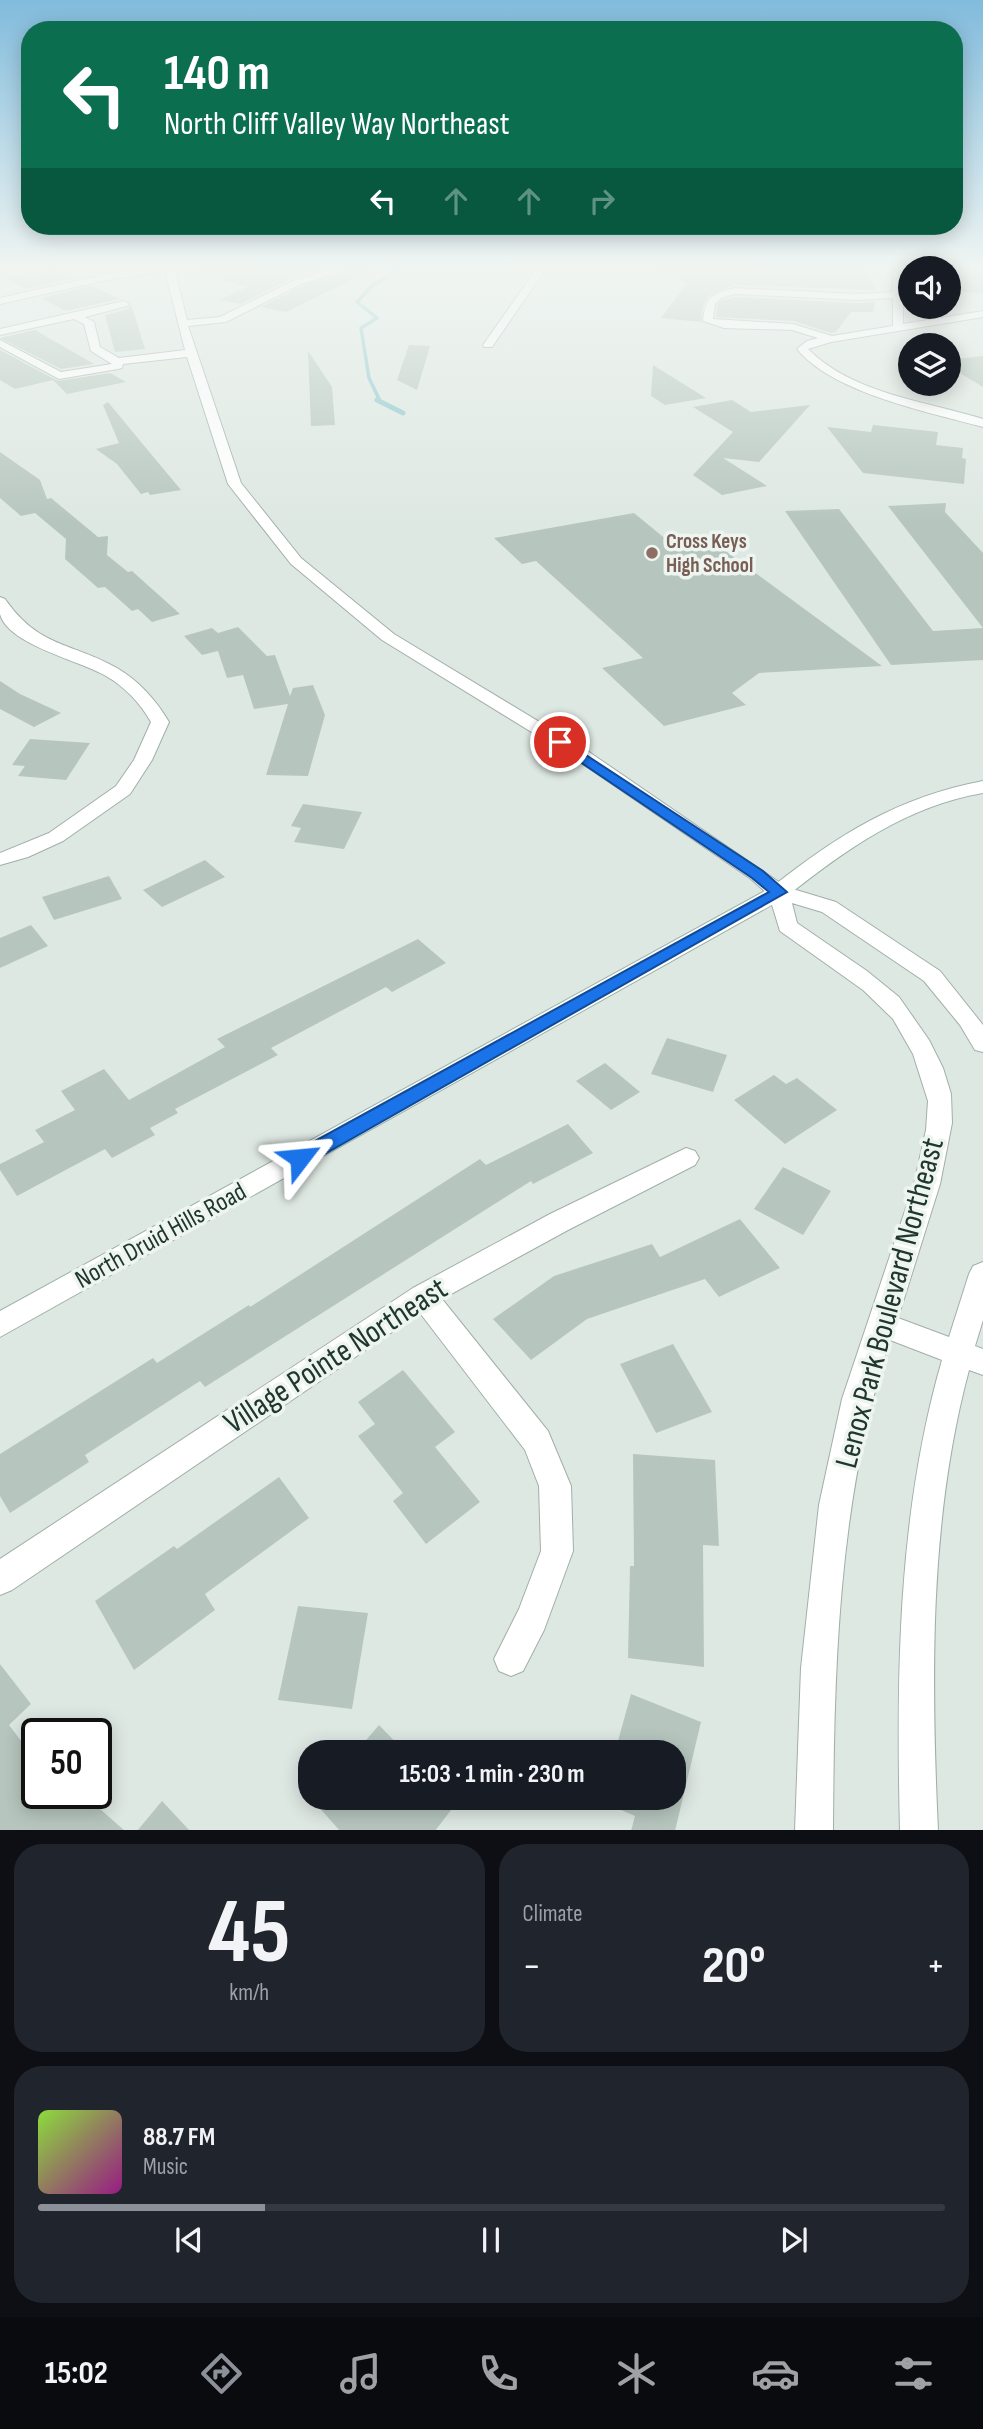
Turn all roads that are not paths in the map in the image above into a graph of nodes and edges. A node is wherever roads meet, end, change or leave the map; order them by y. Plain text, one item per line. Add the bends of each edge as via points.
1 (17, 352) edge
2 (100, 352) edge
3 (190, 352) edge
4 (804, 352) edge
5 (191, 356) junction
6 (117, 363) junction
7 (983, 423) edge
8 (0, 601) edge
9 (983, 787) edge
10 (0, 859) edge
11 (779, 892) junction
12 (983, 1044) edge
13 (686, 1158) dead end
14 (983, 1273) edge
15 (423, 1296) junction
16 (881, 1324) junction
17 (0, 1325) edge
18 (971, 1358) edge
19 (0, 1578) edge
20 (511, 1659) dead end
21 (814, 1830) edge
22 (919, 1830) edge

1 - 6 street via 59,376
2 - 6 street
3 - 5 street
4 - 7 street via 829,372 872,390
5 - 6 street
5 - 11 street via 235,484 303,567 388,637 583,756
8 - 10 street via 9,619 32,638 105,668 149,701 160,722 143,760 122,790 56,837
9 - 11 street, North Druid Hills Road via 959,790 876,823 827,853
11 - 12 street via 829,907 932,976
11 - 16 street, Lenox Park Boulevard Northeast via 787,926 885,995 928,1060 939,1095 938,1129 925,1198
11 - 17 street, North Druid Hills Road
13 - 15 street, Village Pointe Northeast
14 - 18 street
15 - 19 street, Village Pointe Northeast
15 - 20 street via 537,1441 555,1486 557,1551
16 - 18 street
16 - 21 street, Lenox Park Boulevard Northeast via 857,1400 830,1537 816,1726
18 - 22 street via 939,1431 920,1564 915,1751

